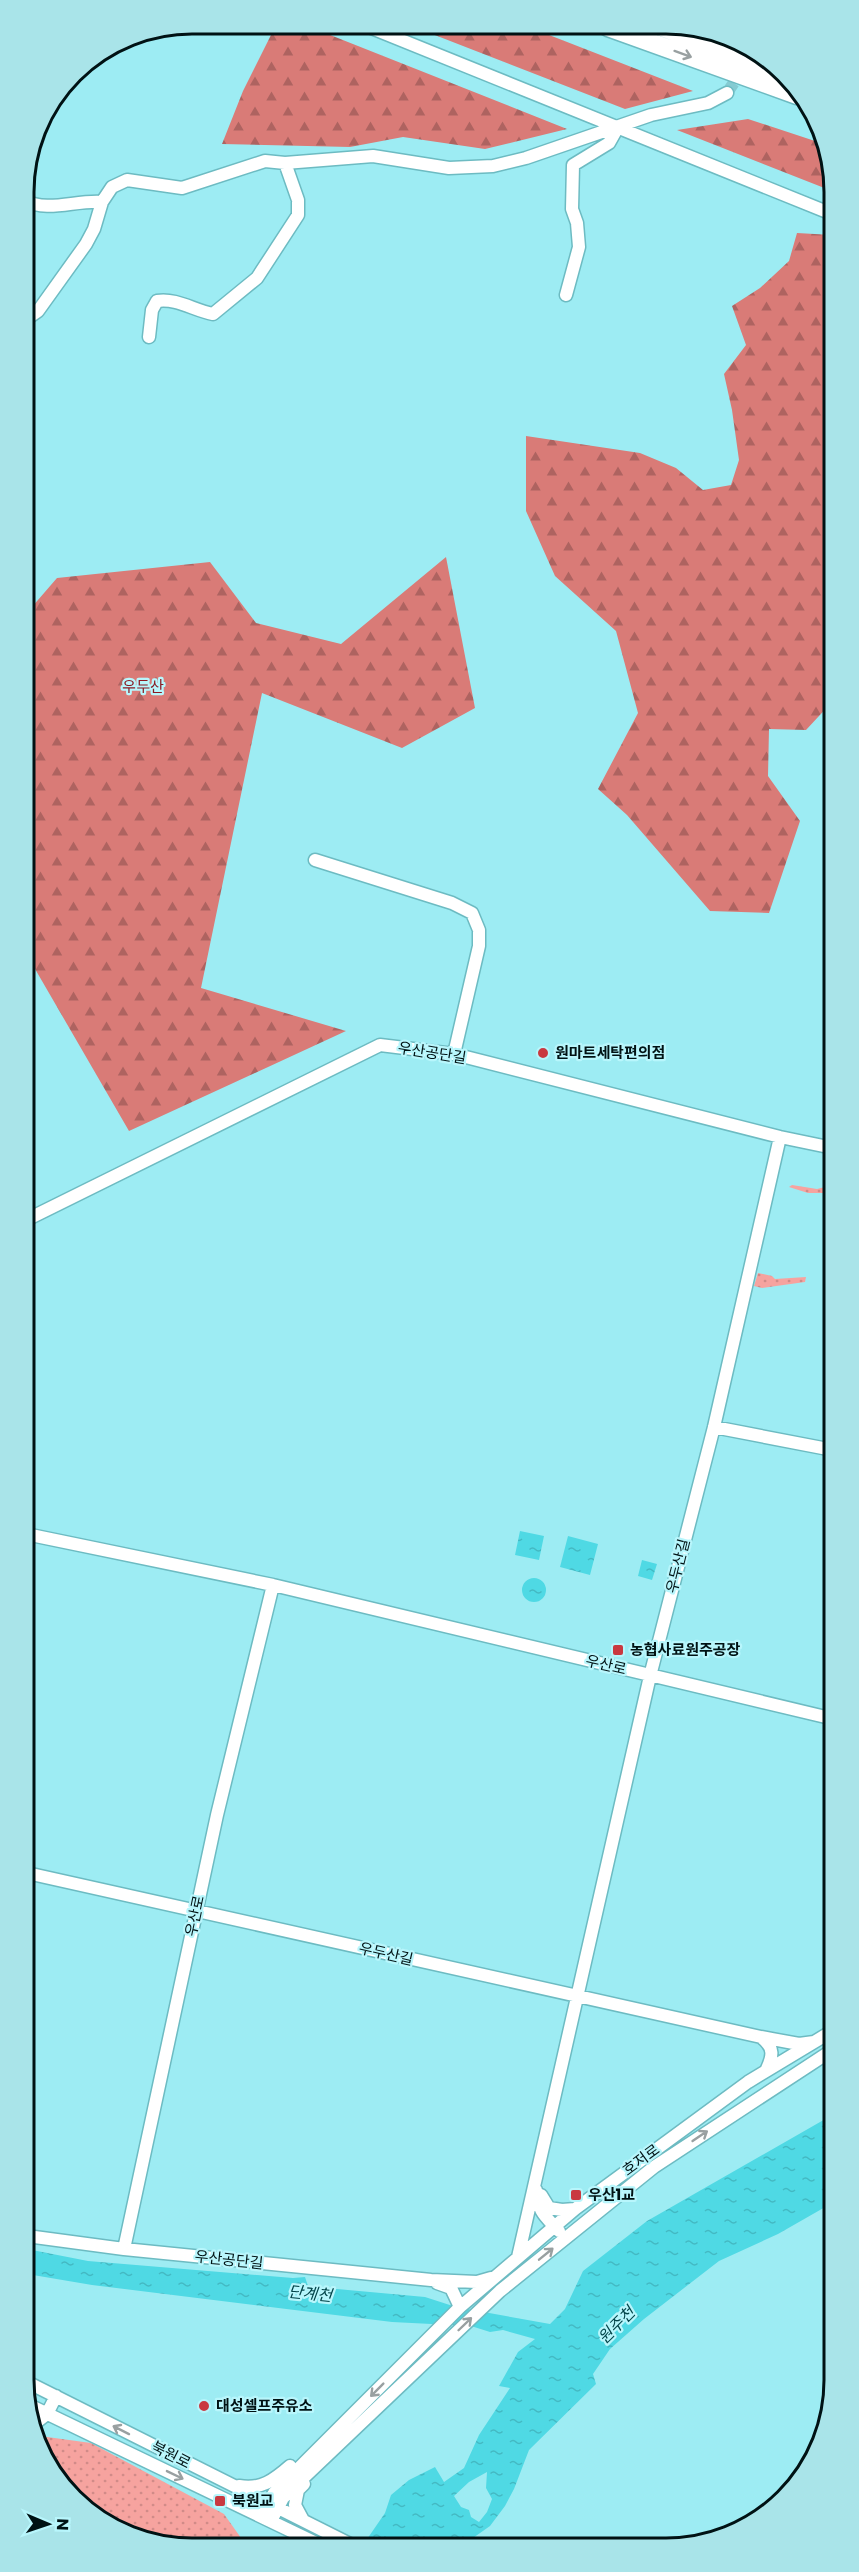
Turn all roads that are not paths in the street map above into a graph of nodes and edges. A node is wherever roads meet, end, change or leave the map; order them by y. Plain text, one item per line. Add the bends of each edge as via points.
1 (628, 34) edge
2 (388, 35) edge
3 (688, 37) edge
4 (754, 61) edge
5 (788, 92) edge
6 (727, 93) tunnel mouth
7 (618, 127) junction
8 (285, 164) junction
9 (102, 202) junction
10 (35, 205) edge
11 (824, 211) edge
12 (566, 295) dead end
13 (35, 312) edge
14 (150, 337) dead end
15 (315, 860) dead end
16 (454, 1054) junction
17 (780, 1137) junction
18 (824, 1146) edge
19 (35, 1216) edge
20 (714, 1427) junction
21 (824, 1448) edge
22 (34, 1536) edge
23 (273, 1585) junction
24 (650, 1676) junction
25 (824, 1717) edge
26 (34, 1875) edge
27 (196, 1912) junction
28 (576, 1996) junction
29 (824, 2036) edge
30 (761, 2037) junction
31 (814, 2042) junction
32 (824, 2055) edge
33 (789, 2057) junction
34 (765, 2071) junction
35 (797, 2073) junction
36 (535, 2180) junction
37 (575, 2209) junction
38 (554, 2226) junction
39 (34, 2237) edge
40 (566, 2238) junction
41 (124, 2249) junction
42 (518, 2257) junction
43 (498, 2275) junction
44 (430, 2280) junction
45 (460, 2307) junction
46 (35, 2386) edge
47 (56, 2396) junction
48 (38, 2409) edge
49 (47, 2414) junction
50 (40, 2419) edge
51 (316, 2450) junction
52 (321, 2462) junction
53 (227, 2483) junction
54 (273, 2505) junction
55 (266, 2519) junction
56 (309, 2523) junction
57 (306, 2538) edge
58 (338, 2538) edge

1 -> 5 highway
2 - 7 street
3 - 4 highway
6 - 7 street via 708,103
7 - 8 street via 493,166 449,168 373,156
7 - 11 street
7 - 12 street via 609,143 573,165 572,209 579,247
8 - 9 street via 266,161 182,188 127,180 112,187
8 - 14 street via 298,200 298,215 257,278 213,314 170,299 157,301 152,310
9 - 10 street
9 - 13 street via 86,244
15 - 16 street via 452,903 472,913 479,930 479,946
16 - 17 street, 우산공단길
16 - 19 street, 우산공단길 via 380,1045
17 - 18 street, 우산공단길
17 - 20 street, 우두산길
20 - 21 street
20 - 24 street, 우두산길
22 - 23 street, 우산로
23 - 24 street, 우산로
23 - 27 street, 우산로
24 - 25 street, 우산로
24 - 28 street, 우두산길
26 - 27 street
27 - 28 street, 우두산길
27 - 41 street, 우산로
28 - 30 street, 우두산길
28 - 36 street, 우두산길
29 - 31 street, 호저로
30 - 31 street, 우두산길 via 799,2044
30 - 34 street via 773,2053
31 - 33 street, 호저로
32 - 35 street, 호저로
33 - 34 street, 호저로
33 - 35 street
34 - 37 street, 호저로
40 -> 35 street, 호저로 via 654,2167
36 - 37 street via 549,2208
36 - 38 street via 538,2204 543,2216
36 - 42 street, 우두산길
37 - 38 street, 호저로
38 - 40 street
38 - 42 street, 호저로
39 - 41 street, 우산공단길
52 -> 40 street, 호저로 via 500,2291
41 - 44 street, 우산공단길
42 - 43 street, 호저로
43 - 44 street, 우산공단길 via 477,2282
43 - 45 street, 호저로
44 - 45 street via 451,2288
45 -> 51 street, 호저로
46 - 47 street, 북원로
47 - 49 street
53 -> 47 street, 북원로
48 - 49 street, 북원로
49 - 50 street
49 -> 55 street, 북원로
51 - 53 street via 264,2485 243,2487
51 - 54 street via 274,2493
52 - 54 street
52 - 56 street via 298,2490 295,2500 297,2512
53 - 54 street, 북원로
54 - 55 street
54 - 56 street, 북원로
55 - 57 street, 북원로
56 - 58 street, 북원로

